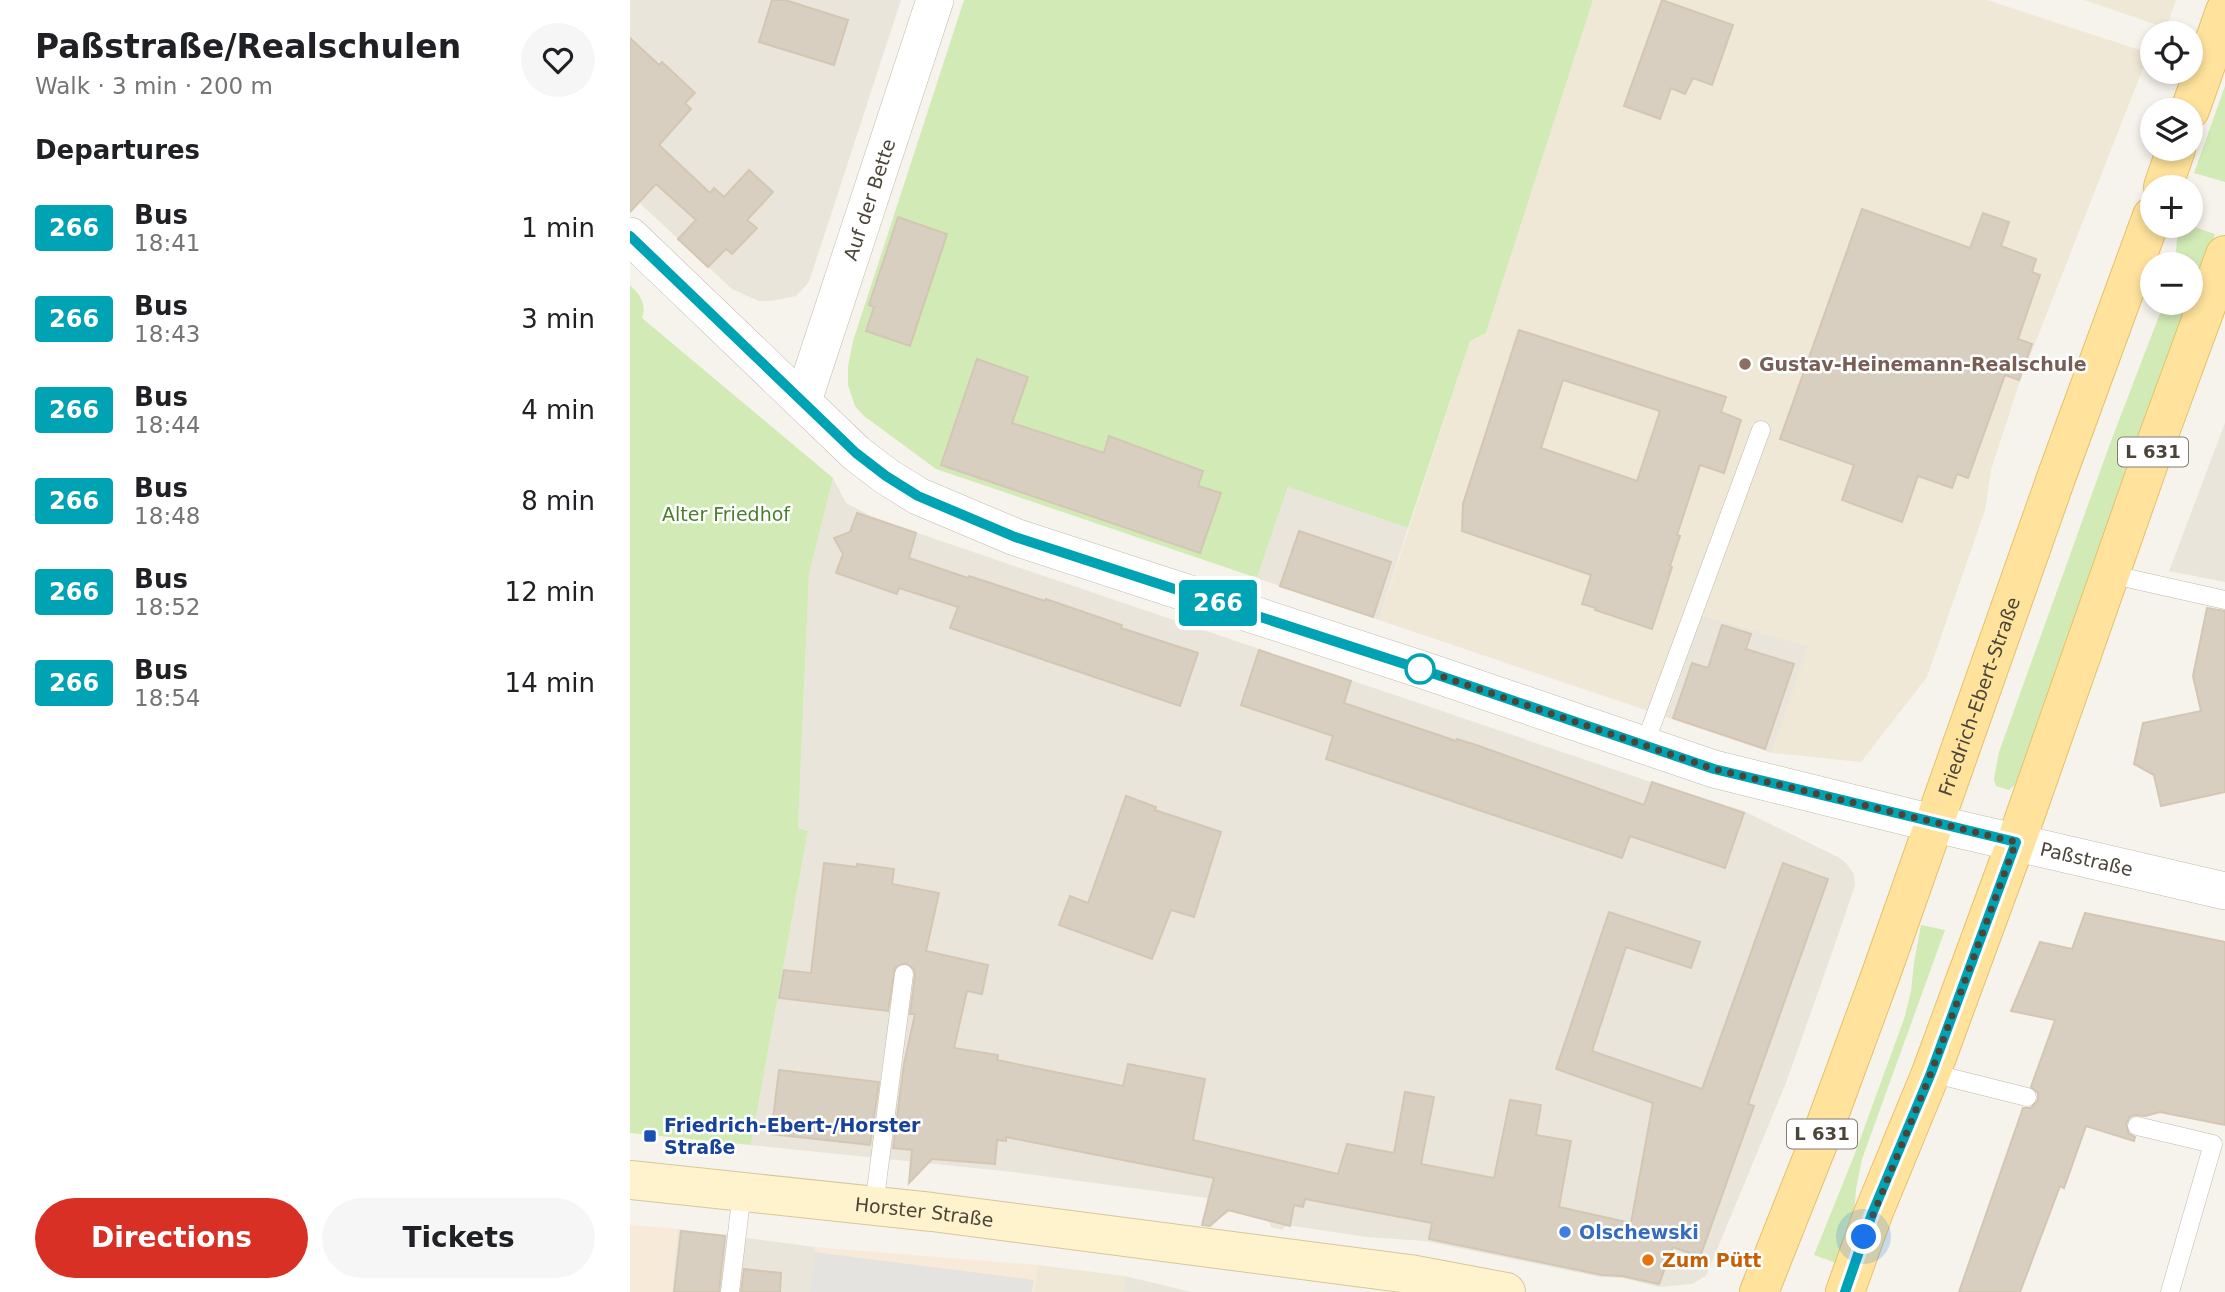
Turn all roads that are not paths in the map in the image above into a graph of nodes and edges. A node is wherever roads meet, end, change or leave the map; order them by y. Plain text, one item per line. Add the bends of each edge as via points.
1 (935, 0) edge
2 (2225, 11) edge
3 (2194, 98) edge
4 (630, 236) edge
5 (2144, 238) edge
6 (2225, 255) edge
7 (803, 401) junction
8 (1761, 430) dead end
9 (2109, 574) junction
10 (2225, 600) edge
11 (1644, 746) junction
12 (1936, 824) junction
13 (2016, 842) junction
14 (2225, 891) edge
15 (904, 974) dead end
16 (1931, 1073) junction
17 (2027, 1097) dead end
18 (2137, 1126) dead end
19 (630, 1180) edge
20 (742, 1192) junction
21 (874, 1206) junction
22 (1216, 1248) junction
23 (730, 1292) edge
24 (1345, 1292) edge
25 (1506, 1292) edge
26 (1759, 1292) edge
27 (1844, 1292) edge
28 (2170, 1292) edge

1 - 7 street, Auf der Bette
2 - 3 main road
4 - 7 street, Paßstraße
5 - 12 main road, Friedrich-Ebert-Straße / L 631
6 - 9 main road, L 631
7 - 11 street, Paßstraße via 886,476 918,496 1015,537
8 - 11 lane
9 - 10 lane
9 - 13 main road, L 631
11 - 12 street, Paßstraße via 1714,769
12 - 13 street, Paßstraße
12 - 26 main road, Friedrich-Ebert-Straße / L 631
13 - 14 street, Paßstraße
13 - 16 main road, L 631
15 - 21 lane
16 - 17 lane
16 - 27 main road, L 631
18 - 28 lane via 2213,1144
19 - 20 main road, Horster Straße
20 - 21 main road, Horster Straße
20 - 23 lane
21 - 22 main road, Horster Straße
22 - 24 main road, Horster Straße
22 - 25 main road, Horster Straße

